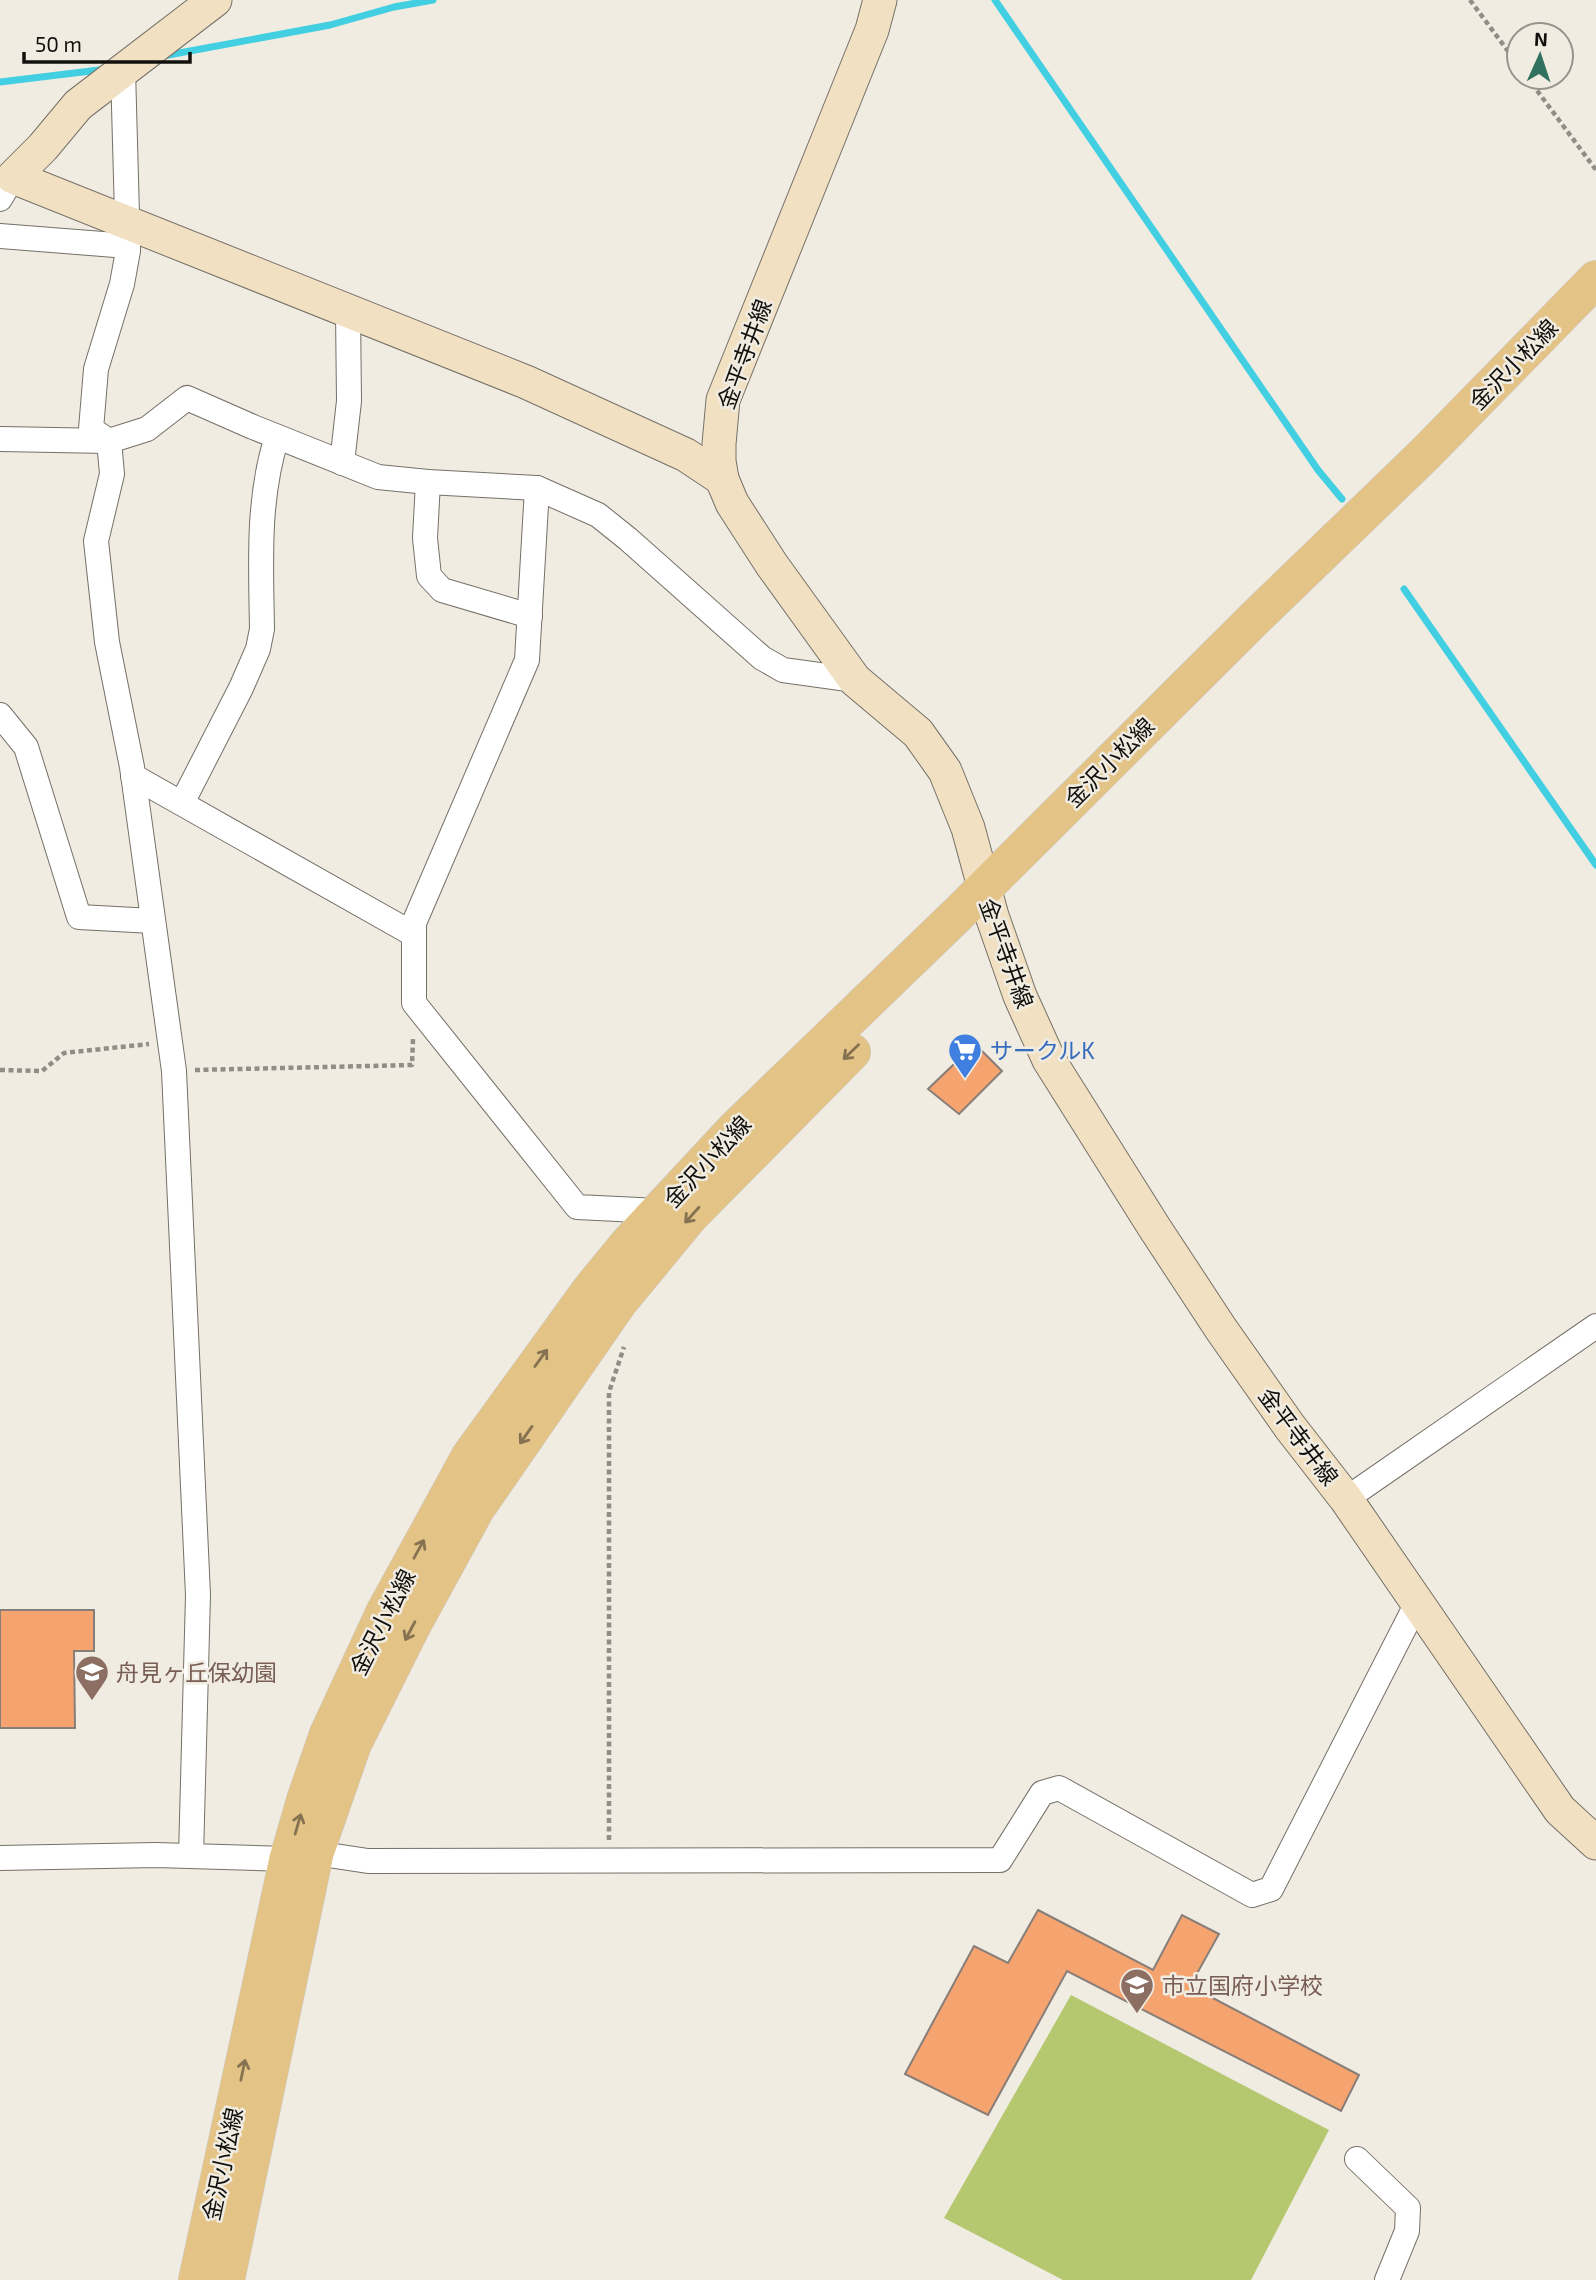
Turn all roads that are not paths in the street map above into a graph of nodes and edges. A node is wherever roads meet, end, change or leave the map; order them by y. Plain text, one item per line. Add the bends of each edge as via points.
1 (215, 0) edge
2 (880, 0) edge
3 (123, 71) junction
4 (4, 183) edge
5 (127, 234) junction
6 (0, 236) edge
7 (1596, 279) edge
8 (348, 311) junction
9 (1596, 315) edge
10 (277, 437) junction
11 (0, 439) edge
12 (109, 440) junction
13 (342, 463) junction
14 (722, 479) junction
15 (428, 482) junction
16 (537, 488) junction
17 (530, 616) junction
18 (855, 680) junction
19 (0, 715) edge
20 (134, 776) junction
21 (182, 803) junction
22 (988, 902) junction
23 (153, 920) junction
24 (413, 934) junction
25 (659, 1211) junction
26 (1596, 1326) edge
27 (1346, 1499) junction
28 (1417, 1603) junction
29 (1596, 1843) edge
30 (191, 1856) junction
31 (302, 1856) junction
32 (0, 1858) edge
33 (1357, 2159) dead end
34 (197, 2280) edge
35 (226, 2280) edge
36 (1387, 2280) edge

1 - 3 main road
2 - 14 main road, 金平寺井線 via 872,30 723,400
3 - 4 main road via 78,105
3 - 5 street
4 - 5 main road
5 - 6 street
5 - 8 main road
5 - 12 street via 122,284 96,369 91,429
7 - 22 main road, 金沢小松線 via 1256,617
8 - 13 street via 349,401
8 - 14 main road via 526,382 686,455
9 - 22 main road, 金沢小松線 via 1443,472 1029,876
10 - 12 street via 187,398 147,429
10 - 13 street
10 - 21 street via 264,499 258,649
11 - 12 street
12 - 20 street via 112,474 96,541 107,642
13 - 15 street via 378,477
14 - 18 main road, 金平寺井線 via 772,565
15 - 16 street
15 - 17 street via 425,538 429,576 442,590
16 - 17 street
16 - 18 street via 597,514 762,658 783,670
17 - 24 street via 527,660
18 - 22 main road, 金平寺井線 via 918,733 945,771 968,828
19 - 23 street via 26,747 79,917
20 - 21 street
20 - 23 street
21 - 24 street
22 - 25 main road, 金沢小松線 via 735,1129
22 - 27 main road, 金平寺井線 via 1020,996 1049,1060 1221,1329
22 -> 31 main road, 金沢小松線 via 690,1216 619,1302 476,1509 411,1628
23 - 30 street via 174,1071 198,1595
24 - 25 street via 414,1003 577,1207
31 -> 25 main road, 金沢小松線 via 306,1797 328,1734 384,1613 470,1456 591,1289
26 - 27 street
27 - 28 main road, 金平寺井線
28 - 29 main road, 金平寺井線 via 1560,1810
28 - 31 street via 1271,1889 1252,1895 1059,1788 1042,1793 1000,1860 368,1861
30 - 31 street
30 - 32 street
34 -> 31 main road, 金沢小松線
31 - 35 main road, 金沢小松線
33 - 36 street via 1408,2208 1407,2231

